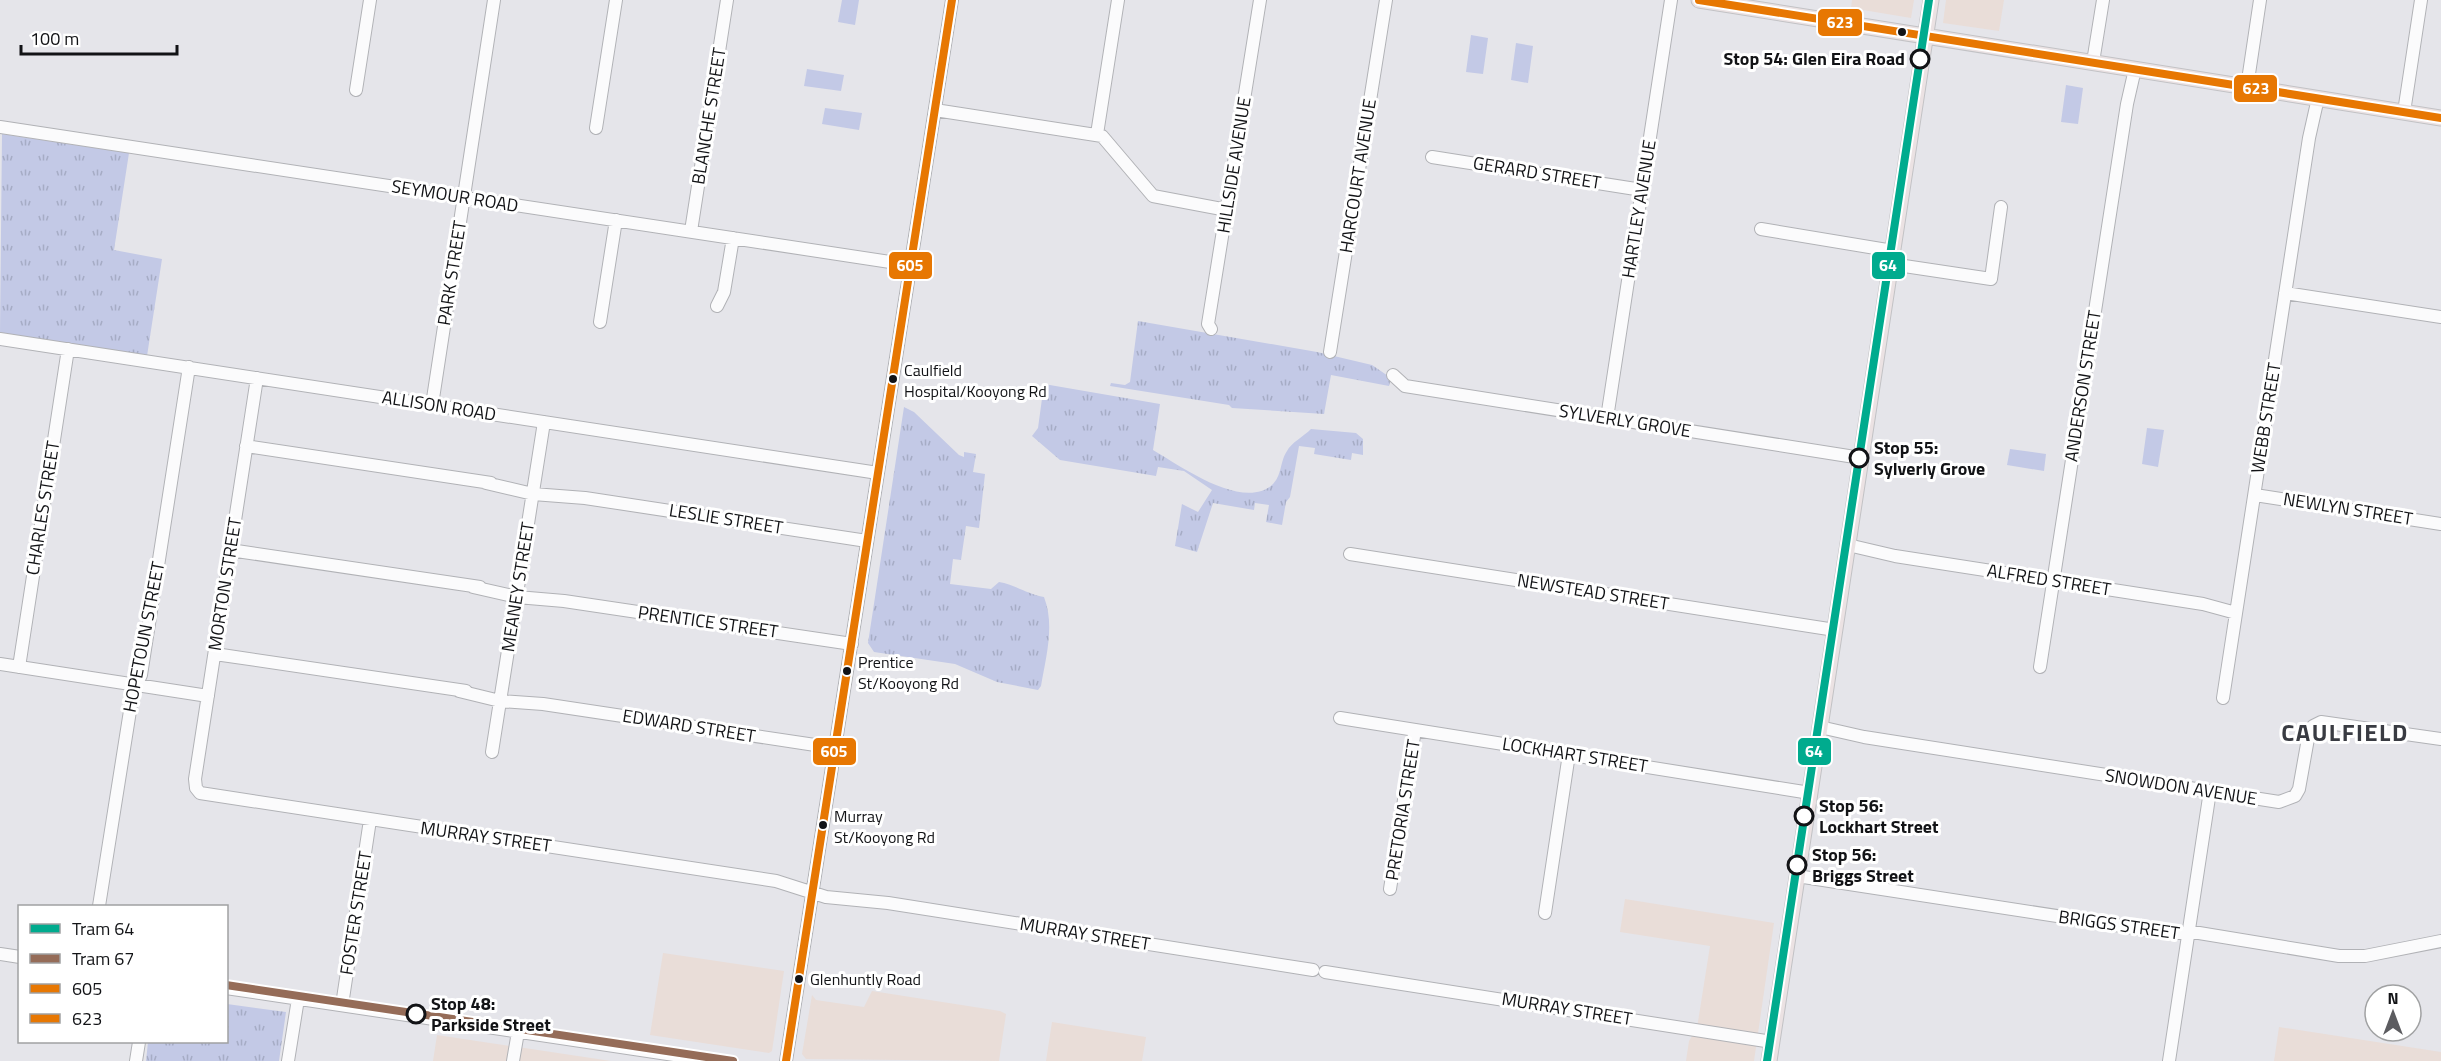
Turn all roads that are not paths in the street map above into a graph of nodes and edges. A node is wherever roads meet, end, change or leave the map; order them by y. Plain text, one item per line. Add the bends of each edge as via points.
1 (370, 0) edge
2 (494, 0) edge
3 (616, 0) edge
4 (728, 0) edge
5 (952, 0) edge
6 (1119, 0) edge
7 (1260, 0) edge
8 (1386, 0) edge
9 (1671, 0) edge
10 (1699, 0) edge
11 (1931, 0) edge
12 (2103, 0) edge
13 (2260, 0) edge
14 (2421, 0) edge
15 (1773, 6) edge
16 (1925, 36) junction
17 (2093, 62) junction
18 (2132, 69) junction
19 (2247, 87) junction
20 (356, 90) dead end
21 (2314, 98) junction
22 (935, 110) junction
23 (2404, 112) junction
24 (2441, 118) edge
25 (0, 128) edge
26 (596, 128) dead end
27 (1097, 134) junction
28 (1432, 157) dead end
29 (1642, 190) junction
30 (464, 197) junction
31 (2001, 207) dead end
32 (1227, 210) junction
33 (616, 220) junction
34 (1761, 229) dead end
35 (691, 231) junction
36 (733, 238) junction
37 (1892, 257) junction
38 (910, 265) junction
39 (2285, 293) junction
40 (717, 306) dead end
41 (2441, 317) edge
42 (600, 322) dead end
43 (1211, 329) dead end
44 (0, 339) edge
45 (68, 349) junction
46 (1330, 352) dead end
47 (189, 367) junction
48 (1393, 375) dead end
49 (257, 378) junction
50 (432, 405) junction
51 (1606, 418) junction
52 (543, 422) junction
53 (246, 446) junction
54 (1861, 458) junction
55 (878, 473) junction
56 (533, 490) junction
57 (2254, 495) junction
58 (2441, 524) edge
59 (867, 541) junction
60 (1847, 548) junction
61 (230, 550) junction
62 (1350, 554) dead end
63 (2054, 580) junction
64 (518, 594) junction
65 (2237, 609) junction
66 (1834, 630) junction
67 (852, 644) junction
68 (215, 654) junction
69 (0, 664) edge
70 (19, 667) junction
71 (2040, 668) dead end
72 (137, 685) junction
73 (208, 696) junction
74 (501, 697) junction
75 (2223, 698) dead end
76 (1340, 718) dead end
77 (1415, 730) junction
78 (1820, 731) junction
79 (2441, 739) edge
80 (835, 748) junction
81 (492, 752) dead end
82 (1569, 754) junction
83 (197, 790) joint
84 (2210, 791) junction
85 (1810, 792) junction
86 (370, 820) junction
87 (1797, 876) junction
88 (813, 889) junction
89 (1390, 890) dead end
90 (99, 905) edge
91 (1545, 913) dead end
92 (2189, 934) junction
93 (2441, 940) edge
94 (0, 954) edge
95 (18, 957) edge
96 (228, 988) edge
97 (298, 999) junction
98 (342, 1005) junction
99 (518, 1032) junction
100 (1772, 1042) junction
101 (139, 1043) edge
102 (136, 1061) edge
103 (288, 1061) edge
104 (513, 1061) edge
105 (714, 1061) edge
106 (786, 1061) edge
107 (1769, 1061) edge
108 (2169, 1061) edge

1 - 20 street
2 - 30 street, PARK STREET
3 - 26 street
4 - 35 street, BLANCHE STREET
5 - 22 street
6 - 27 street
7 - 32 street, HILLSIDE AVENUE
8 - 46 street, HARCOURT AVENUE
9 - 29 street, HARTLEY AVENUE
10 - 15 main road
11 - 16 main road
12 - 17 street
13 - 19 street
14 - 23 street
15 - 16 main road
16 - 17 main road
16 - 37 main road
17 - 18 main road
18 - 19 main road
18 - 63 street, ANDERSON STREET
19 - 21 main road
21 - 23 main road
21 - 39 street, WEBB STREET
22 - 27 street
22 - 38 street
23 - 24 main road
25 - 30 street, SEYMOUR ROAD
27 - 32 street via 1112,145 1153,196
28 - 29 street, GERARD STREET
29 - 51 street, HARTLEY AVENUE
30 - 33 street, SEYMOUR ROAD
30 - 50 street, PARK STREET
31 - 37 street via 1991,279
32 - 43 street, HILLSIDE AVENUE via 1208,324
33 - 35 street, SEYMOUR ROAD
33 - 42 street
34 - 37 street
35 - 36 street, SEYMOUR ROAD
36 - 38 street, SEYMOUR ROAD
36 - 40 street via 724,292
37 - 54 main road
38 - 55 street
39 - 41 street
39 - 57 street, WEBB STREET
44 - 45 street, ALLISON ROAD
45 - 47 street, ALLISON ROAD
45 - 70 street, CHARLES STREET
47 - 49 street, ALLISON ROAD
47 - 72 street, HOPETOUN STREET
48 - 51 street, SYLVERLY GROVE via 1405,386
49 - 50 street, ALLISON ROAD
49 - 53 street, MORTON STREET
50 - 52 street, ALLISON ROAD
51 - 54 street, SYLVERLY GROVE
52 - 55 street, ALLISON ROAD
52 - 56 street, MEANEY STREET
53 - 56 street, LESLIE STREET
53 - 61 street, MORTON STREET
54 - 60 main road
55 - 59 street
56 - 59 street, LESLIE STREET
56 - 64 street, MEANEY STREET
57 - 58 street, NEWLYN STREET
57 - 65 street, WEBB STREET
59 - 67 street
60 - 63 street, ALFRED STREET
60 - 66 main road
61 - 64 street, PRENTICE STREET
61 - 68 street, MORTON STREET
62 - 66 street, NEWSTEAD STREET
63 - 65 street, ALFRED STREET
63 - 71 street, ANDERSON STREET
64 - 67 street, PRENTICE STREET
64 - 74 street, MEANEY STREET
65 - 75 street, WEBB STREET
66 - 78 main road
67 - 80 street
68 - 73 street, MORTON STREET
68 - 74 street, EDWARD STREET
69 - 70 street
70 - 72 street
72 - 73 street
72 - 90 street, HOPETOUN STREET
73 - 83 street, MORTON STREET
74 - 80 street, EDWARD STREET
74 - 81 street, MEANEY STREET
76 - 77 street, LOCKHART STREET
77 - 82 street, LOCKHART STREET
77 - 89 street, PRETORIA STREET
78 - 84 street, SNOWDON AVENUE
78 - 85 main road
79 - 84 street, SNOWDON AVENUE via 2321,722 2308,733 2295,796 2279,802
80 - 88 street
82 - 85 street, LOCKHART STREET
82 - 91 street
83 - 86 street, MURRAY STREET via 209,796
84 - 92 street
85 - 87 main road
86 - 88 street, MURRAY STREET via 776,881 792,880
86 - 98 street, FOSTER STREET
87 - 92 street, BRIGGS STREET
87 - 100 main road
88 - 100 street, MURRAY STREET
88 - 106 street
92 - 93 street, BRIGGS STREET via 2339,956 2365,956
92 - 108 street
94 - 95 street
96 - 97 street
97 - 98 street
97 - 103 street
98 - 99 street
99 - 104 street
99 - 105 street
100 - 107 main road
101 - 102 street

